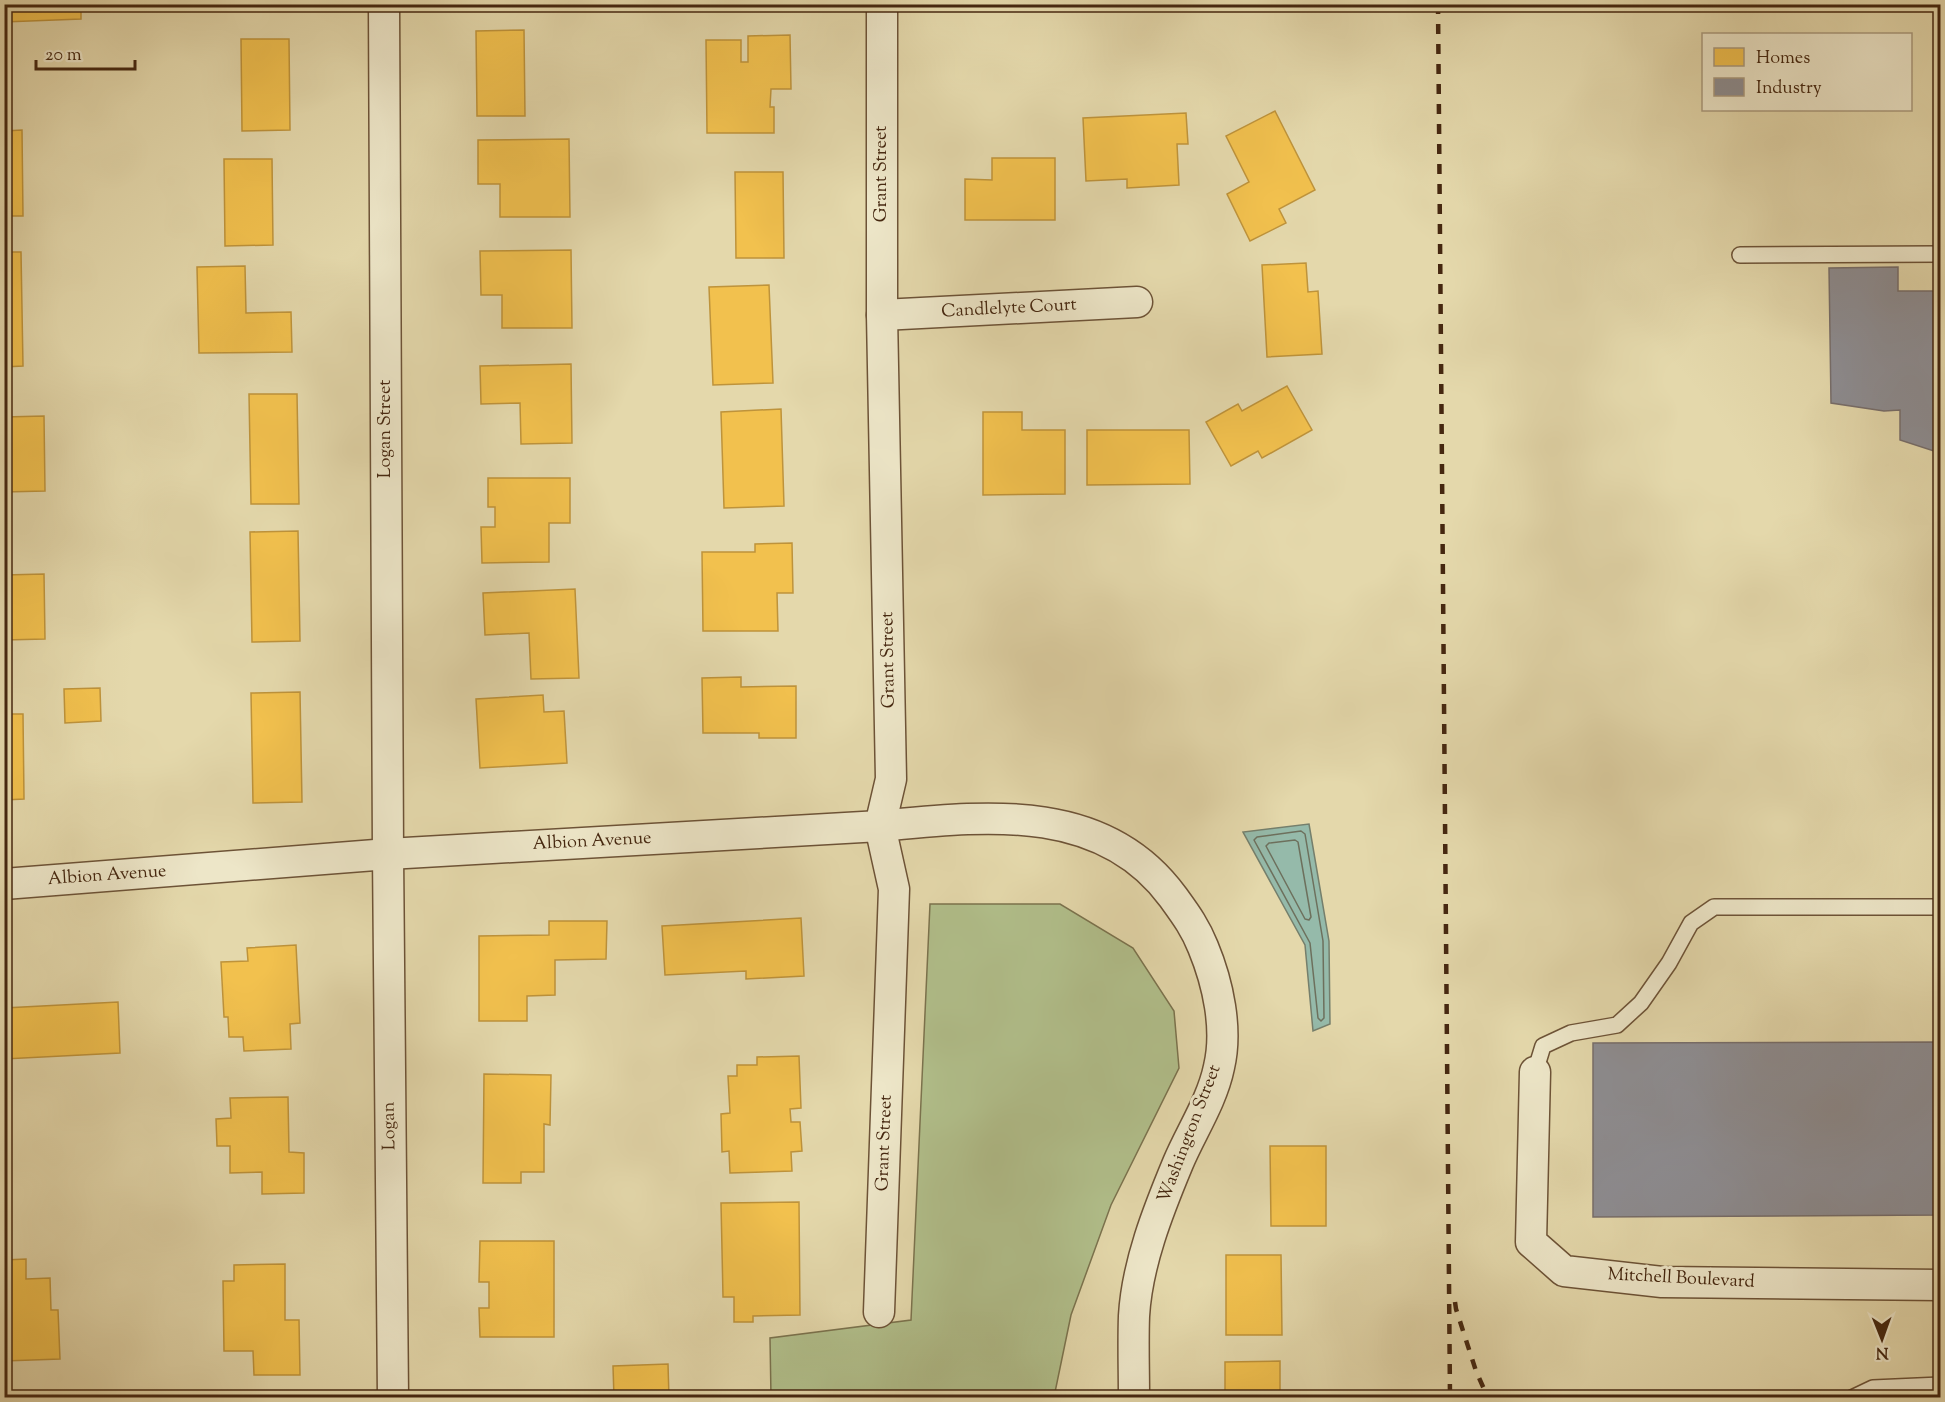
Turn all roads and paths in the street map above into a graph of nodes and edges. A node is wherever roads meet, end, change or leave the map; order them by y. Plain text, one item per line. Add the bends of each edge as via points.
1 (384, 4) edge
2 (882, 4) edge
3 (1941, 254) edge
4 (1740, 255) dead end
5 (1137, 302) dead end
6 (882, 315) junction
7 (880, 826) junction
8 (388, 854) junction
9 (1162, 882) joint
10 (4, 884) edge
11 (1941, 907) edge
12 (1535, 1072) joint
13 (1941, 1285) edge
14 (879, 1312) dead end
15 (1941, 1385) edge
16 (393, 1398) edge
17 (1134, 1398) edge
18 (1852, 1398) edge

1 - 8 street, Logan Street
2 - 6 street, Grant Street
3 - 4 lane
5 - 6 street, Candlelyte Court
6 - 7 street, Grant Street via 891,779
7 - 8 street, Albion Avenue
7 - 9 street, Albion Avenue via 1023,819 1058,824 1090,833 1123,849
7 - 14 street, Grant Street via 894,889
8 - 10 street, Albion Avenue
8 - 16 street, Logan
9 - 17 street, Washington Street via 1194,925 1210,965 1222,1031 1219,1067 1203,1113 1178,1163 1141,1270 1134,1315
11 - 12 lane via 1714,907 1691,923 1641,1003 1617,1025 1571,1033 1543,1046
12 - 13 street, Mitchell Boulevard via 1531,1242 1564,1271 1662,1282
15 - 18 lane via 1873,1388

